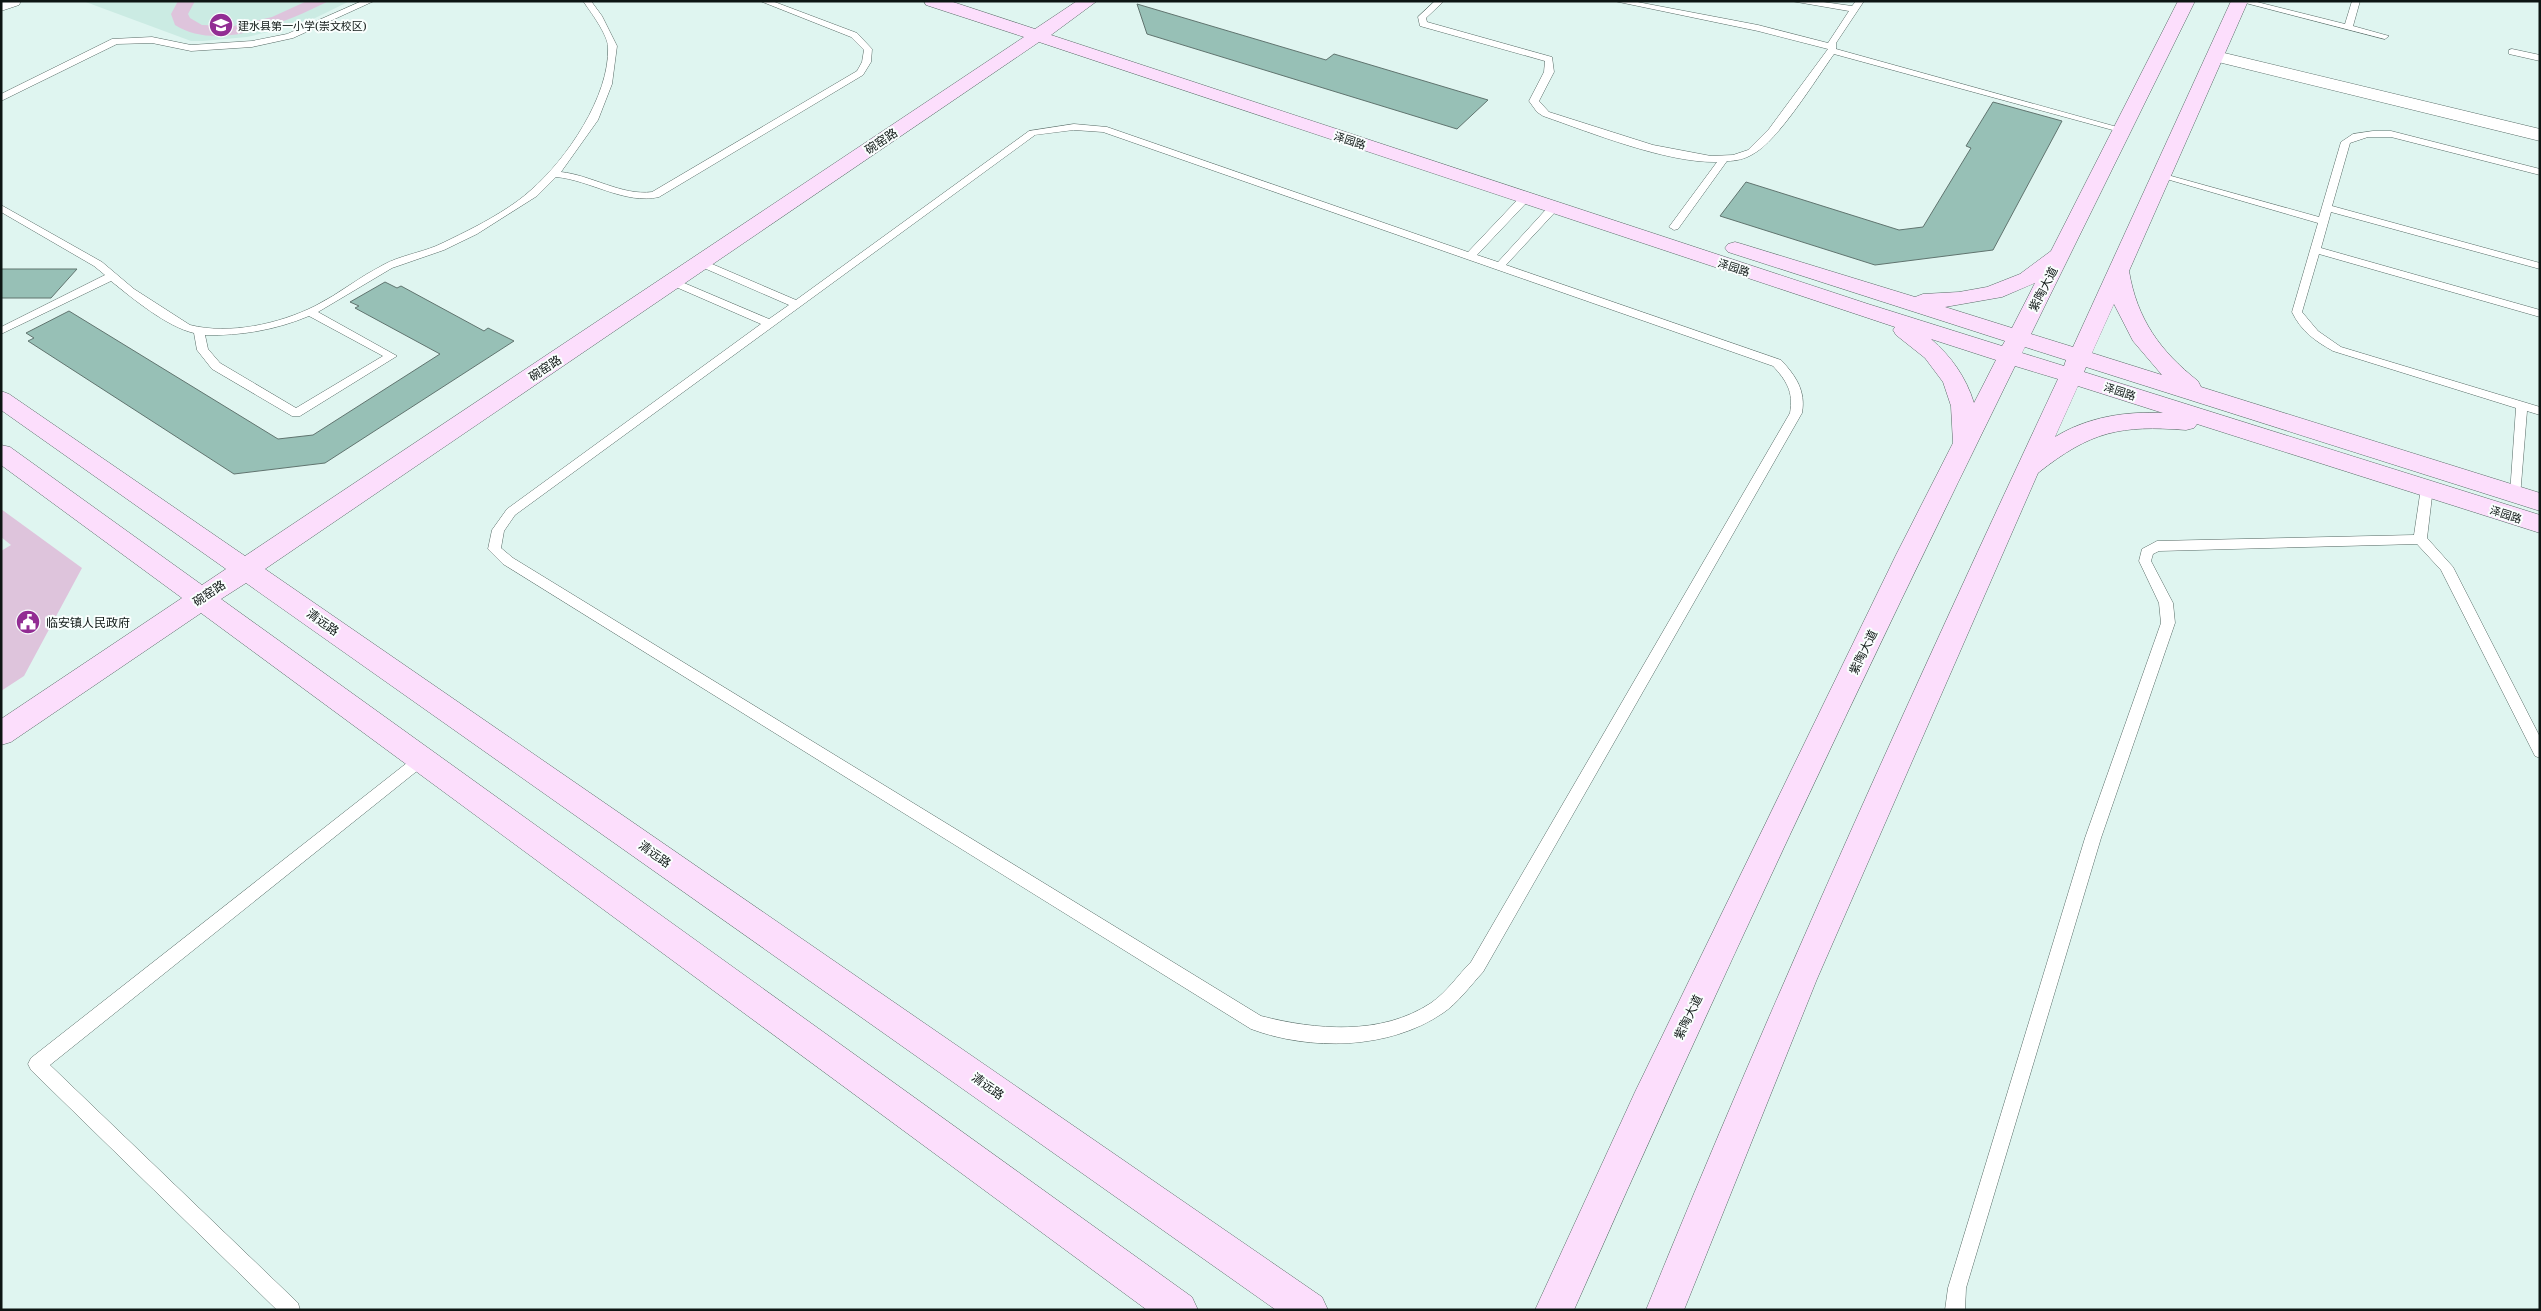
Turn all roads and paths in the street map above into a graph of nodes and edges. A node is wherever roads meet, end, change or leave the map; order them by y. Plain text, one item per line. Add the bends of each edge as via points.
1 (14, 1) edge
2 (370, 1) edge
3 (764, 1) edge
4 (932, 1) edge
5 (980, 1) edge
6 (1089, 1) edge
7 (1440, 1) edge
8 (1618, 1) edge
9 (1796, 1) edge
10 (2187, 1) edge
11 (2241, 1) edge
12 (2356, 1) edge
13 (592, 4) edge
14 (1858, 5) edge
15 (1, 6) edge
16 (2348, 27) junction
17 (1045, 31) junction
18 (2385, 36) dead end
19 (1832, 49) junction
20 (2512, 52) dead end
21 (2216, 56) junction
22 (2540, 58) edge
23 (1, 98) edge
24 (2123, 130) junction
25 (2540, 135) edge
26 (1724, 159) junction
27 (2540, 172) edge
28 (554, 174) junction
29 (2161, 176) junction
30 (1525, 198) junction
31 (1554, 207) junction
32 (1, 208) edge
33 (2327, 208) junction
34 (2323, 221) junction
35 (1674, 228) junction
36 (2062, 250) junction
37 (2315, 250) junction
38 (1470, 256) junction
39 (700, 263) junction
40 (1500, 266) junction
41 (2540, 266) edge
42 (2118, 270) junction
43 (112, 276) junction
44 (673, 282) junction
45 (1897, 300) junction
46 (796, 304) junction
47 (309, 312) junction
48 (1872, 313) junction
49 (2540, 314) edge
50 (770, 324) junction
51 (1, 331) edge
52 (199, 331) junction
53 (2013, 347) junction
54 (2074, 366) junction
55 (1, 399) edge
56 (2213, 399) junction
57 (2522, 405) junction
58 (2540, 411) edge
59 (2232, 427) junction
60 (1964, 444) junction
61 (1, 453) edge
62 (2027, 468) junction
63 (2427, 488) junction
64 (2516, 494) junction
65 (2540, 502) edge
66 (2540, 524) edge
67 (2420, 539) junction
68 (246, 569) junction
69 (201, 598) junction
70 (1, 734) edge
71 (2540, 752) edge
72 (422, 759) junction
73 (291, 1310) edge
74 (1179, 1310) edge
75 (1309, 1310) edge
76 (1554, 1310) edge
77 (1664, 1310) edge
78 (1955, 1310) edge

1 - 15 street
2 - 23 lane via 290,36 252,44 191,48 152,40 115,41
3 - 28 lane via 854,35 868,49 865,67 860,73 655,195 639,197 575,176
4 - 17 main road, 泽园路
5 - 17 main road, 泽园路
6 - 17 main road, 碗窑路
7 - 26 lane via 1422,18 1423,24 1549,59 1549,72 1534,101 1546,114 1682,156
8 - 19 lane via 1758,28
9 - 14 lane
10 - 24 main road, 紫陶大道
11 - 16 lane
11 - 21 main road
12 - 16 lane
13 - 28 lane via 613,46 607,84 593,120
14 - 19 lane via 1832,43
16 - 18 lane
17 - 30 main road, 泽园路
17 - 35 main road, 泽园路
17 - 39 main road, 碗窑路
19 - 24 lane
19 - 26 lane via 1768,136 1750,153
20 - 22 lane
21 - 25 street
21 - 29 main road
24 - 36 main road, 紫陶大道
26 - 35 lane
27 - 33 lane via 2391,134 2361,134 2346,142
28 - 47 lane via 533,194 473,232 440,248 388,266
29 - 34 lane
29 - 42 main road
30 - 31 main road, 泽园路
30 - 38 lane
31 - 40 lane
31 - 48 main road, 泽园路
32 - 43 lane via 98,264
33 - 34 lane
33 - 41 lane
34 - 37 lane
35 - 45 main road, 泽园路
36 - 45 main road via 2037,273 2007,288 1959,300
36 - 53 main road, 紫陶大道
37 - 49 lane
37 - 57 lane via 2297,312 2303,325 2318,338 2337,349
38 - 40 lane
38 - 46 lane via 1104,129 1060,128 1032,133
39 - 44 main road, 碗窑路
39 - 46 lane
40 - 50 lane via 1777,363 1795,385 1798,404 1796,413 1477,967 1437,1008 1374,1032 1340,1036 1312,1035 1258,1023 494,549 498,530 511,512
42 - 54 main road
42 - 56 main road via 2126,307 2142,340 2178,377
43 - 51 lane
43 - 52 lane via 186,328
44 - 50 lane
44 - 68 main road, 碗窑路
45 - 53 main road, 泽园路
46 - 50 lane
47 - 52 lane via 250,330
47 - 52 lane via 391,356 296,413 216,366 202,350
48 - 53 main road, 泽园路
48 - 60 main road via 1921,342 1945,366 1963,406
53 - 54 main road, 泽园路
53 - 60 main road, 紫陶大道
54 - 56 main road, 泽园路
54 - 59 main road, 泽园路
54 - 62 main road
55 - 68 main road, 清远路
56 - 64 main road, 泽园路
57 - 58 lane
57 - 64 lane
59 - 62 main road via 2167,421 2115,424 2078,434
59 - 63 main road, 泽园路
60 - 76 main road, 紫陶大道 via 1655,1086
61 - 69 main road
62 - 77 main road via 1722,1161
63 - 66 main road, 泽园路
63 - 67 lane
64 - 65 main road, 泽园路
67 - 71 lane via 2446,567
67 - 78 lane via 2157,546 2147,552 2145,561 2166,603 2168,623 2093,838 1958,1288
68 - 69 main road, 碗窑路
68 - 75 main road, 清远路
69 - 70 main road, 碗窑路
69 - 72 main road
72 - 73 lane via 37,1064
72 - 74 main road

